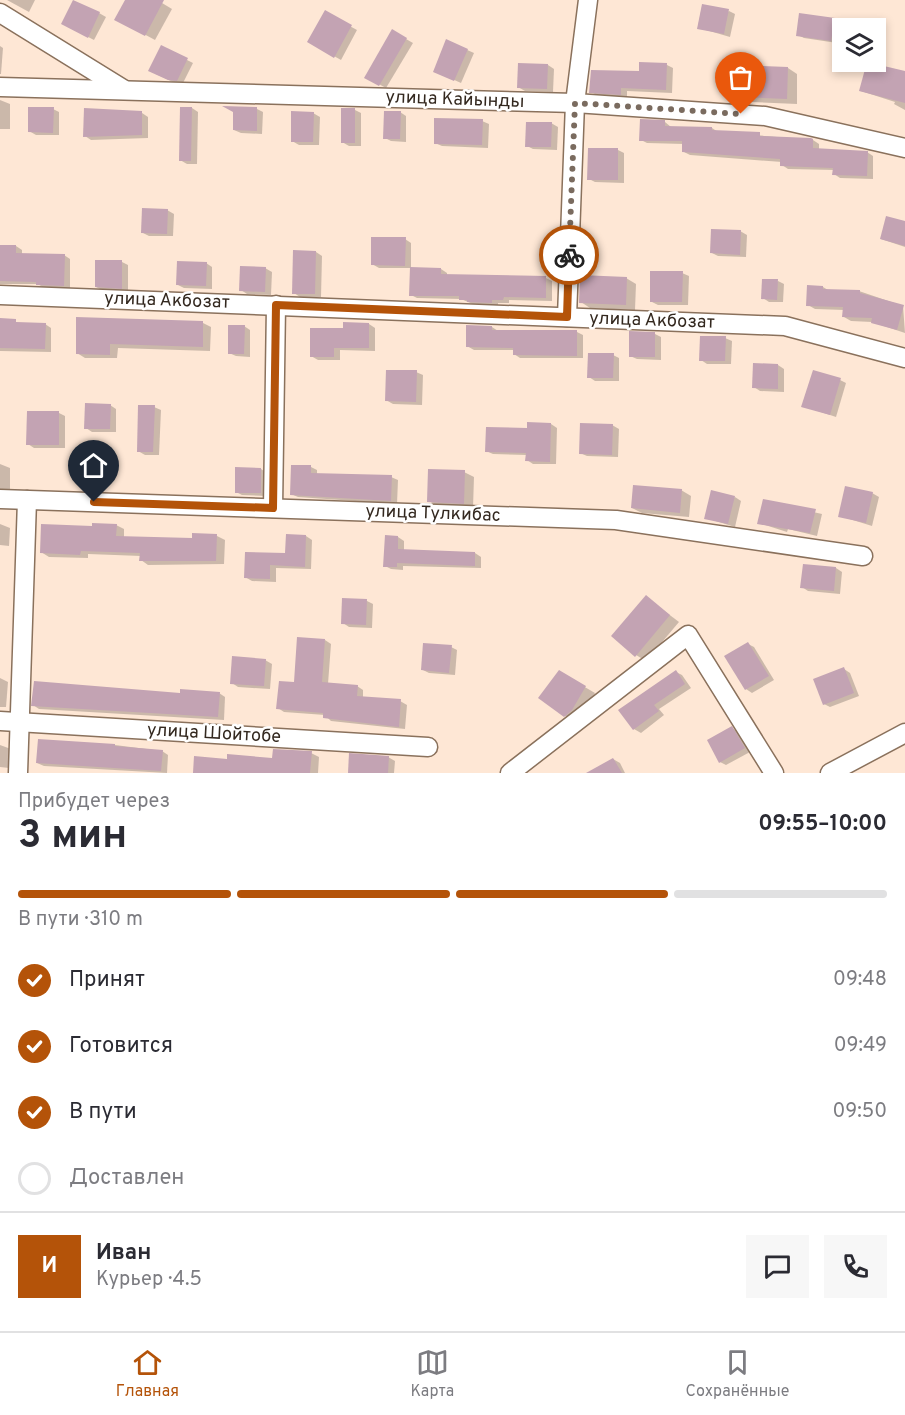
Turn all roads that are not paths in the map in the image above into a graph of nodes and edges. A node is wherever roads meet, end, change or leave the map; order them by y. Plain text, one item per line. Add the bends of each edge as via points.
1 (588, 0) edge
2 (0, 13) edge
3 (0, 87) edge
4 (125, 90) junction
5 (575, 103) junction
6 (905, 148) edge
7 (0, 295) edge
8 (276, 305) junction
9 (567, 317) junction
10 (905, 358) edge
11 (0, 499) edge
12 (27, 500) junction
13 (273, 508) junction
14 (863, 556) dead end
15 (0, 721) edge
16 (20, 722) junction
17 (905, 733) edge
18 (428, 747) dead end
19 (18, 773) edge
20 (510, 773) edge
21 (774, 773) edge
22 (830, 773) edge

1 - 5 street
2 - 4 street
3 - 4 street, улица Кайынды
4 - 5 street, улица Кайынды
5 - 6 street, улица Кайынды via 765,116
5 - 9 street
7 - 8 street, улица Акбозат
8 - 9 street, улица Акбозат
8 - 13 street
9 - 10 street, улица Акбозат via 785,326
11 - 12 street, улица Тулкибас
12 - 13 street, улица Тулкибас
12 - 16 street
13 - 14 street, улица Тулкибас via 616,520
15 - 16 street, улица Шойтобе
16 - 18 street, улица Шойтобе
16 - 19 street
17 - 22 street
20 - 21 street via 688,635

